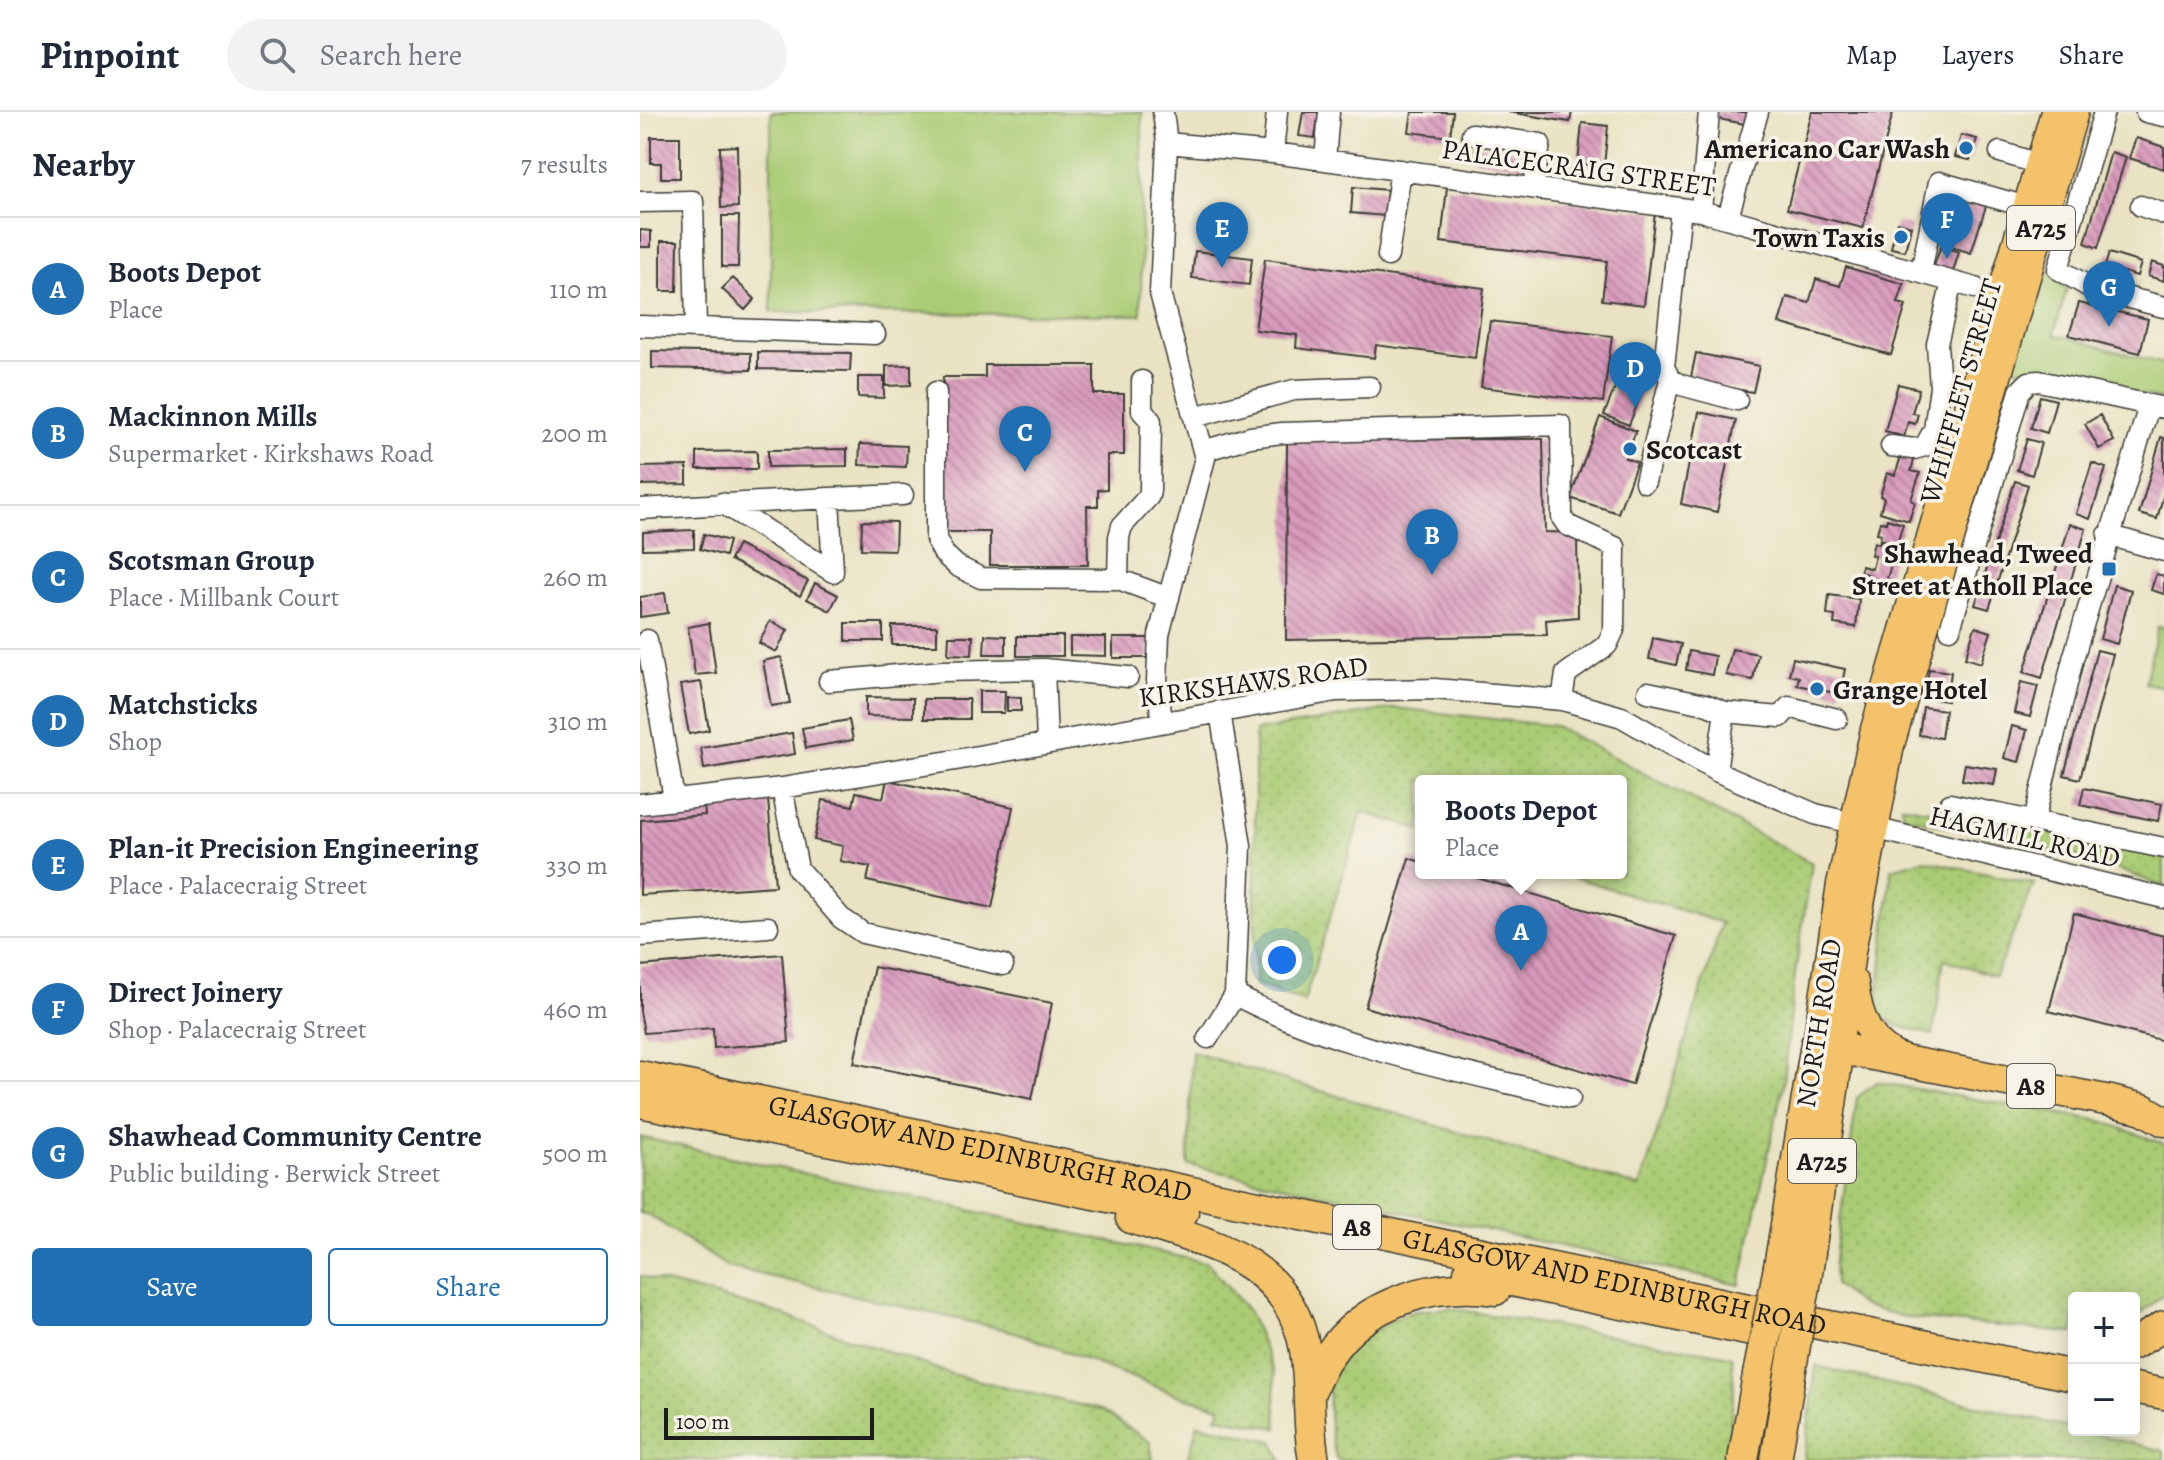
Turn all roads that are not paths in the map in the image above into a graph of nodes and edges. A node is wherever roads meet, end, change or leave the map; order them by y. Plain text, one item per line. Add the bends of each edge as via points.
1 (1277, 112) edge
2 (1329, 112) edge
3 (1709, 112) edge
4 (1758, 112) edge
5 (2054, 112) edge
6 (2075, 112) edge
7 (2104, 112) edge
8 (2146, 112) edge
9 (2164, 116) edge
10 (1165, 127) edge
11 (1472, 134) dead end
12 (2000, 152) dead end
13 (1273, 153) junction
14 (1325, 160) junction
15 (2039, 164) junction
16 (1401, 170) junction
17 (696, 180) dead end
18 (1533, 188) junction
19 (693, 201) junction
20 (640, 202) edge
21 (2141, 206) dead end
22 (2027, 207) junction
23 (1691, 210) junction
24 (2164, 214) edge
25 (1728, 217) junction
26 (1388, 256) dead end
27 (1921, 272) junction
28 (1952, 282) junction
29 (1975, 288) dead end
30 (2164, 307) edge
31 (640, 326) edge
32 (696, 327) junction
33 (875, 334) dead end
34 (1998, 341) junction
35 (1670, 379) junction
36 (1142, 381) dead end
37 (1370, 387) dead end
38 (936, 392) dead end
39 (1737, 400) dead end
40 (2156, 407) edge
41 (1194, 417) junction
42 (1891, 446) dead end
43 (1203, 451) junction
44 (1645, 482) dead end
45 (903, 495) dead end
46 (829, 498) junction
47 (722, 503) junction
48 (640, 509) edge
49 (2108, 535) junction
50 (2164, 551) edge
51 (1118, 579) junction
52 (1169, 598) junction
53 (1950, 629) dead end
54 (647, 640) dead end
55 (1044, 669) junction
56 (1128, 677) dead end
57 (829, 681) dead end
58 (1648, 692) dead end
59 (1562, 700) junction
60 (1220, 711) junction
61 (1725, 712) junction
62 (1837, 719) dead end
63 (1162, 721) junction
64 (1047, 742) junction
65 (1716, 771) junction
66 (782, 788) junction
67 (674, 799) junction
68 (640, 804) edge
69 (1950, 804) dead end
70 (2034, 821) junction
71 (1863, 825) junction
72 (2164, 848) edge
73 (2164, 898) edge
74 (768, 927) dead end
75 (640, 936) edge
76 (1852, 952) junction
77 (1003, 965) dead end
78 (1235, 995) junction
79 (1208, 1038) dead end
80 (1827, 1046) junction
81 (1919, 1065) junction
82 (640, 1076) edge
83 (1570, 1098) dead end
84 (640, 1102) edge
85 (1829, 1111) junction
86 (2164, 1121) edge
87 (985, 1171) junction
88 (1793, 1270) junction
89 (1659, 1313) junction
90 (1824, 1325) junction
91 (2164, 1326) edge
92 (2140, 1340) edge
93 (2068, 1352) edge
94 (2068, 1375) edge
95 (2140, 1389) edge
96 (1309, 1394) junction
97 (2164, 1394) edge
98 (2068, 1395) edge
99 (2140, 1409) edge
100 (2164, 1414) edge
101 (1314, 1460) edge
102 (1743, 1460) edge
103 (1776, 1460) edge

1 - 13 street
2 - 14 street
3 - 23 street
4 - 25 street
5 - 15 main road, WHIFFLET STREET / A725
6 - 34 main road, WHIFFLET STREET / A725
7 - 30 street via 2058,269 2091,288
8 - 9 street
10 - 13 street, PALACECRAIG STREET
10 - 41 street, PALACECRAIG STREET via 1160,293
11 - 18 street via 1540,144
12 - 15 street
13 - 14 street, PALACECRAIG STREET
14 - 16 street, PALACECRAIG STREET
15 - 22 main road, WHIFFLET STREET / A725
16 - 18 street, PALACECRAIG STREET
16 - 26 street
17 - 19 street
18 - 23 street, PALACECRAIG STREET
19 - 20 street
19 - 32 street
21 - 24 street
22 - 27 street via 1939,182
22 - 34 main road, WHIFFLET STREET / A725
23 - 25 street, PALACECRAIG STREET
23 - 35 street via 1664,367
25 - 27 street, PALACECRAIG STREET
27 - 28 street, PALACECRAIG STREET
28 - 29 street, PALACECRAIG STREET
28 - 42 street via 1937,344 1940,387 1934,430 1925,446
31 - 32 street
32 - 33 street
34 - 71 main road, WHIFFLET STREET / A725 via 1874,729
35 - 39 street
35 - 44 street
36 - 51 street via 1142,411 1151,421 1150,490 1122,526
37 - 41 street via 1294,390
38 - 51 street via 936,539 944,554 981,578
40 - 49 street
40 - 53 street via 2039,381 2020,391
41 - 43 street, PALACECRAIG STREET
43 - 52 street, PALACECRAIG STREET
43 - 59 street via 1282,433 1561,425 1562,518 1615,547 1614,630 1607,645 1566,674
45 - 46 street
46 - 47 street
46 - 47 street via 833,572
47 - 48 street
49 - 50 street
49 - 70 street
51 - 52 street
52 - 63 street, PALACECRAIG STREET via 1159,635
54 - 67 street
55 - 56 street
55 - 57 street
55 - 64 street
58 - 61 street
59 - 60 street, KIRKSHAWS ROAD via 1435,689 1336,691
59 - 65 street, KIRKSHAWS ROAD via 1622,717
60 - 63 street, KIRKSHAWS ROAD
60 - 78 street via 1241,846
61 - 62 street via 1780,717 1789,707
61 - 65 street
63 - 64 street, KIRKSHAWS ROAD
64 - 66 street, KIRKSHAWS ROAD
65 - 71 street, KIRKSHAWS ROAD via 1815,814
66 - 67 street, KIRKSHAWS ROAD
66 - 77 street via 798,869 841,918 863,933
67 - 68 street, KIRKSHAWS ROAD
69 - 70 street
70 - 72 street
71 - 73 street, HAGMILL ROAD
71 - 76 main road, NORTH ROAD / A725
71 - 80 main road, NORTH ROAD / A725
74 - 75 street
76 - 80 main road, NORTH ROAD / A725
76 - 81 main road, A725 via 1857,1000 1867,1030 1887,1051
78 - 79 street
78 - 83 street via 1271,1014 1359,1044
80 - 81 highway, A8
80 - 85 highway, NORTH ROAD / A725
80 - 88 highway, NORTH ROAD / A725
81 - 85 highway via 1869,1072 1846,1086
81 - 86 highway, A8 via 2143,1109
82 - 90 highway, GLASGOW AND EDINBURGH ROAD / A8
84 - 87 highway, GLASGOW AND EDINBURGH ROAD / A8
85 - 88 highway, NORTH ROAD / A725
87 - 89 highway, GLASGOW AND EDINBURGH ROAD / A8
87 - 96 highway, A8 via 1210,1244 1256,1267 1284,1295 1298,1325
88 - 102 highway, NORTH ROAD / A725, bridge via 1758,1375
88 - 103 highway, NORTH ROAD / A725, bridge via 1789,1381
89 - 96 highway, A8 via 1480,1288 1431,1291 1399,1299 1361,1320 1329,1354
89 - 98 highway, GLASGOW AND EDINBURGH ROAD / A8
90 - 93 highway, A8
90 - 94 highway, GLASGOW AND EDINBURGH ROAD / A8
91 - 92 highway
95 - 97 highway
96 - 101 highway, A8
99 - 100 highway

